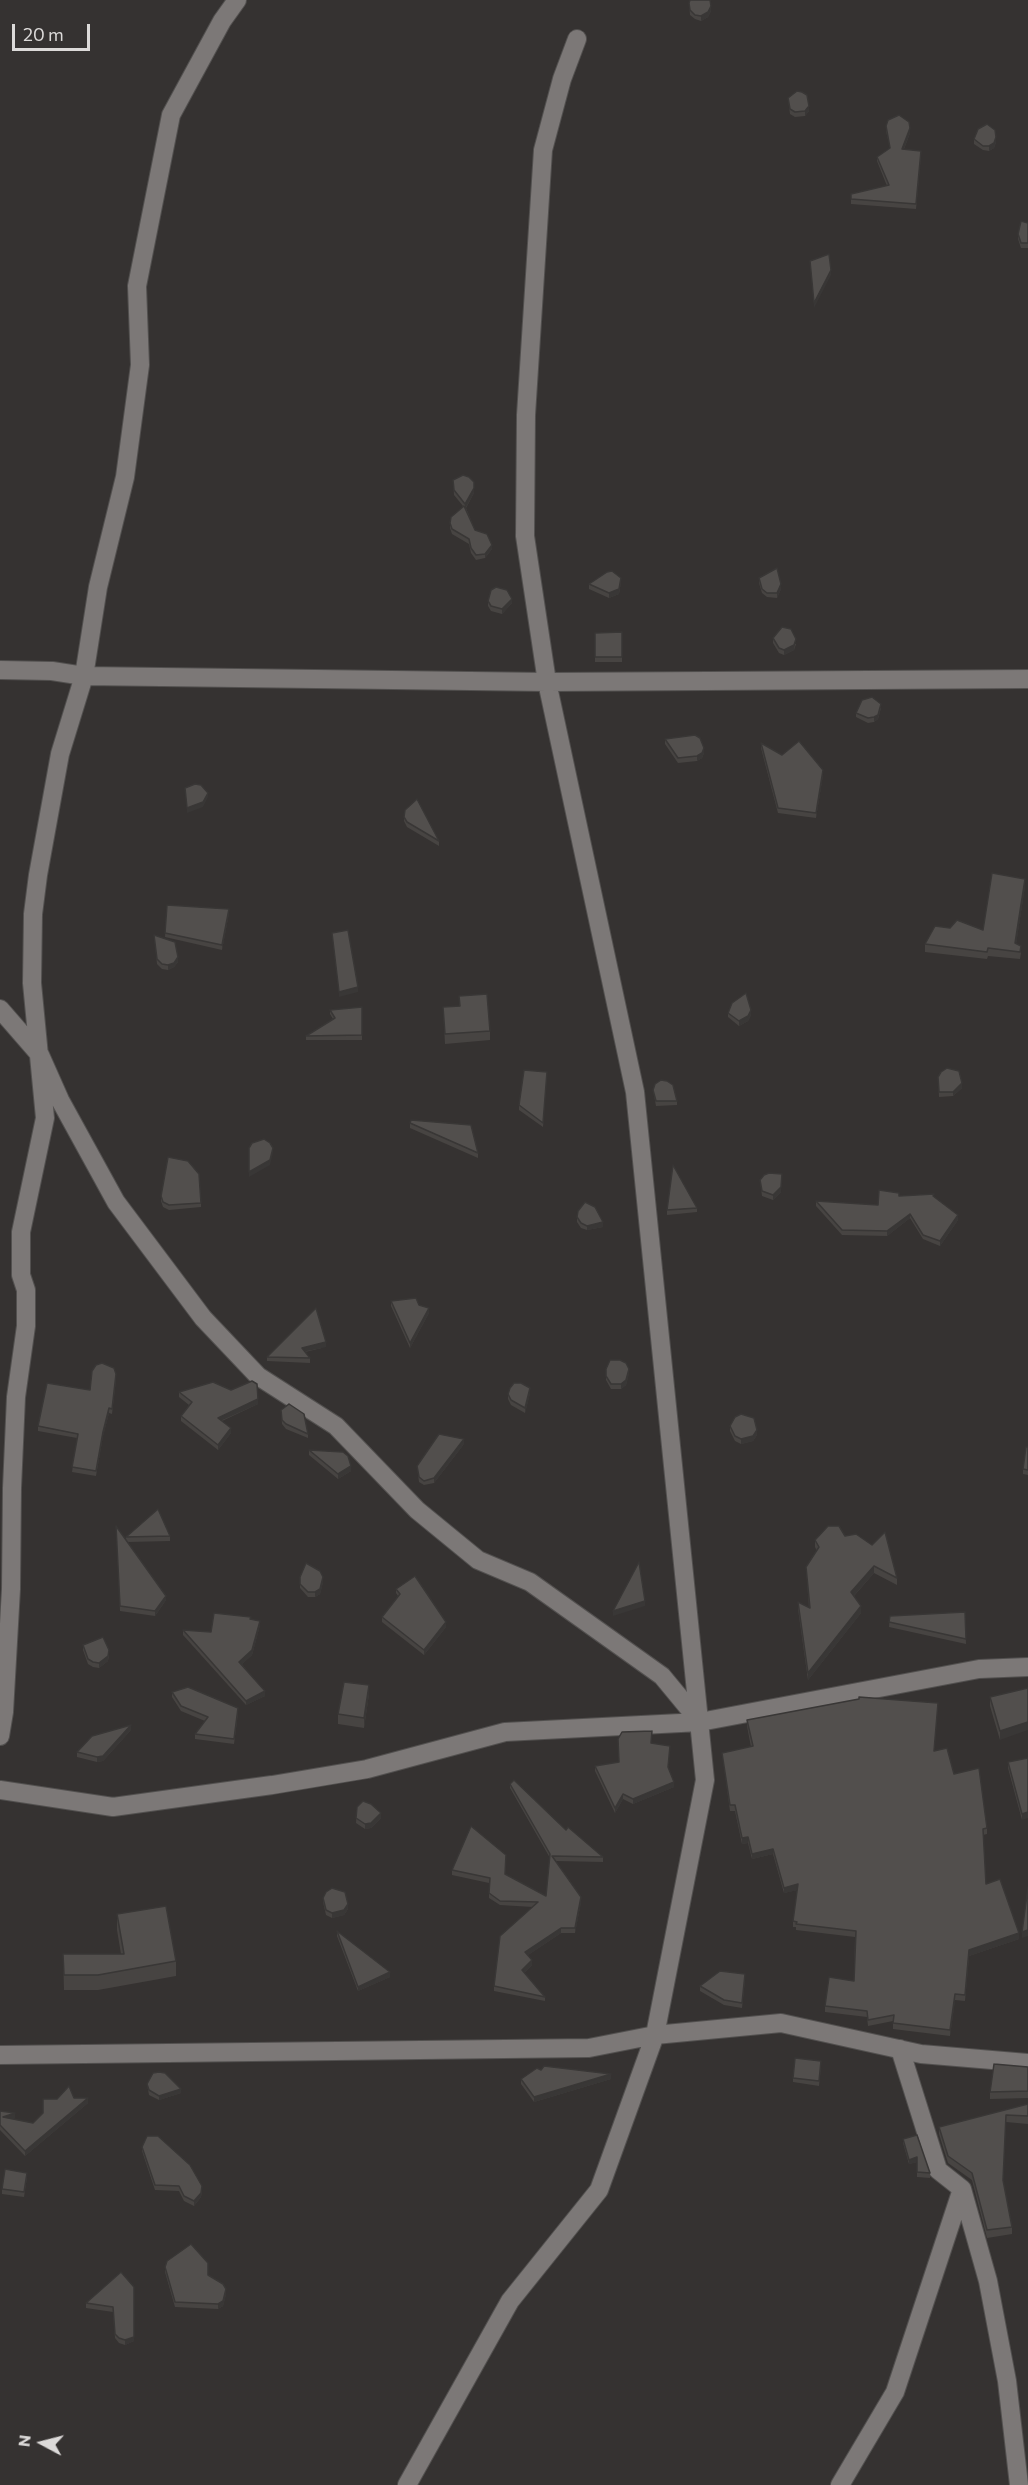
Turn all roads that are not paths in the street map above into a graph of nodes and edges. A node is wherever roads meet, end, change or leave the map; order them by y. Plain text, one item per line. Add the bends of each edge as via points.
1 (237, 0) edge
2 (577, 39) dead end
3 (0, 670) edge
4 (84, 676) junction
5 (1028, 680) edge
6 (547, 682) junction
7 (0, 1009) edge
8 (40, 1054) junction
9 (1028, 1667) edge
10 (700, 1722) junction
11 (0, 1736) edge
12 (0, 1790) edge
13 (655, 2035) junction
14 (900, 2049) junction
15 (0, 2055) edge
16 (1028, 2063) edge
17 (962, 2190) junction
18 (407, 2485) edge
19 (840, 2485) edge
20 (1019, 2485) edge

1 - 4 street via 171,116 137,286 140,366 125,477 98,586
2 - 6 street via 543,150 526,415 525,536
3 - 4 street
4 - 6 street
4 - 8 street via 60,754 37,885 32,983
5 - 6 street
6 - 10 street via 635,1092
7 - 8 street
8 - 10 street via 60,1100 116,1202 203,1318 258,1376 336,1426 417,1510 478,1560 530,1582 662,1676
8 - 11 street via 45,1118 21,1232 26,1326 16,1397 11,1589
9 - 10 street via 978,1669
10 - 12 street via 505,1732 367,1769 113,1807
10 - 13 street via 705,1780
13 - 14 street via 781,2024
13 - 15 street via 589,2048
13 - 18 street via 598,2190 510,2301
14 - 16 street
14 - 17 street via 938,2170
17 - 19 street via 895,2392
17 - 20 street via 988,2281 1007,2381

